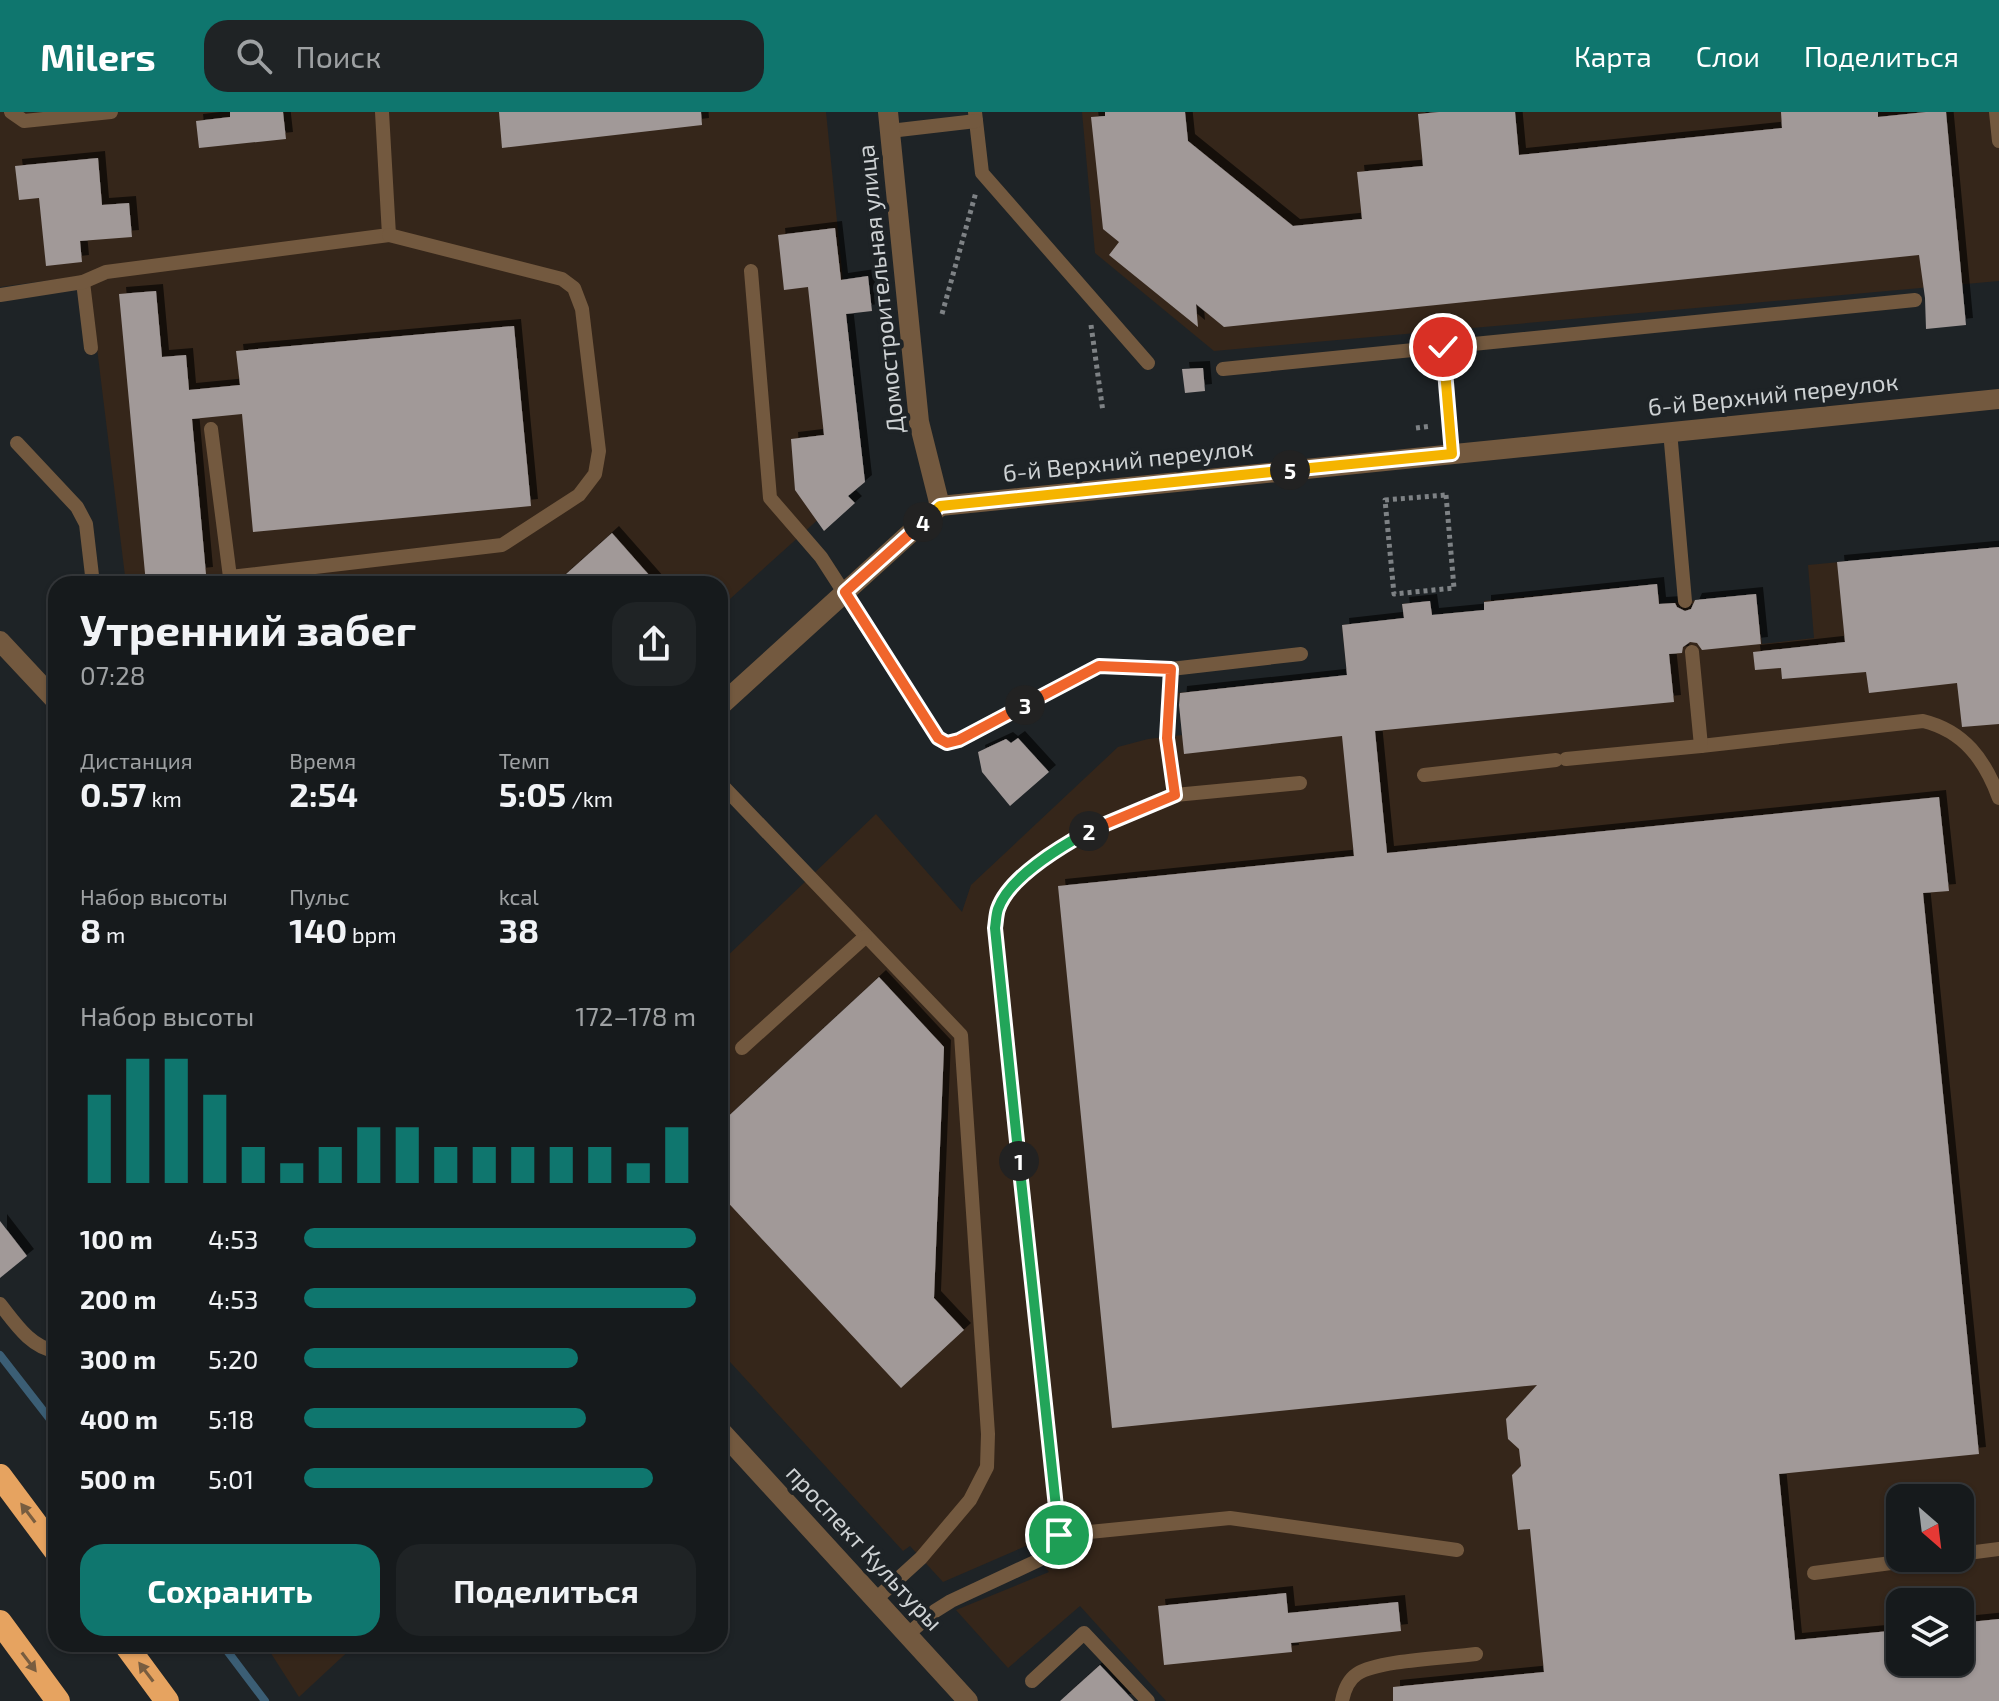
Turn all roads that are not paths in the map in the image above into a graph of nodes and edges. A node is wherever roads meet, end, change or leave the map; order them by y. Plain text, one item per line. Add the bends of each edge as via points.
1 (11, 112) edge
2 (111, 112) edge
3 (382, 112) edge
4 (1996, 112) edge
5 (976, 116) edge
6 (889, 122) edge
7 (1999, 141) edge
8 (389, 235) junction
9 (751, 271) dead end
10 (83, 282) junction
11 (0, 295) edge
12 (1915, 300) dead end
13 (1443, 347) junction
14 (91, 348) dead end
15 (1148, 363) dead end
16 (1223, 369) dead end
17 (1999, 399) edge
18 (211, 429) dead end
19 (1670, 431) junction
20 (17, 443) dead end
21 (1452, 454) junction
22 (940, 506) junction
23 (92, 576) edge
24 (230, 576) edge
25 (238, 576) edge
26 (845, 592) junction
27 (1685, 601) dead end
28 (0, 641) edge
29 (1692, 652) dead end
30 (1301, 654) dead end
31 (1171, 669) junction
32 (48, 688) edge
33 (728, 699) edge
34 (1701, 746) junction
35 (1424, 775) dead end
36 (1300, 783) dead end
37 (728, 791) edge
38 (1175, 795) junction
39 (1999, 798) edge
40 (865, 937) junction
41 (742, 1048) dead end
42 (0, 1304) edge
43 (48, 1350) edge
44 (728, 1439) edge
45 (0, 1476) edge
46 (1059, 1535) junction
47 (48, 1540) edge
48 (1999, 1549) edge
49 (1457, 1550) dead end
50 (1974, 1552) edge
51 (1886, 1564) edge
52 (1814, 1573) dead end
53 (876, 1599) junction
54 (0, 1622) edge
55 (908, 1634) junction
56 (131, 1652) edge
57 (1476, 1654) dead end
58 (1032, 1681) dead end
59 (58, 1701) edge
60 (167, 1701) edge
61 (968, 1701) edge
62 (1148, 1701) edge
63 (1342, 1701) edge

1 - 2 lane via 24,121
3 - 8 lane
4 - 7 lane
5 - 6 lane
5 - 15 lane via 982,173
6 - 22 street, Домостроительная улица via 919,422
8 - 10 lane via 106,272
8 - 25 lane via 562,279 574,288 582,309 599,451 595,474 579,495 502,545
9 - 26 lane via 770,498
10 - 11 lane
10 - 14 lane
12 - 13 lane
13 - 16 lane
13 - 21 lane
17 - 19 street, 6-й Верхний переулок
18 - 24 lane
19 - 21 street, 6-й Верхний переулок
19 - 27 lane
20 - 23 lane via 83,516
21 - 22 street, 6-й Верхний переулок
22 - 26 street
26 - 31 lane via 938,738 947,743 1099,666
26 - 33 street
28 - 32 street
29 - 34 lane
30 - 31 lane
31 - 38 lane via 1167,738
34 - 35 lane
34 - 39 lane via 1923,721 1959,736 1977,755
36 - 38 lane
37 - 40 lane
38 - 46 lane via 1095,828 1040,862 1012,886 999,907 995,928
40 - 41 lane
40 - 53 lane via 961,1035 988,1434 987,1467 970,1500 921,1558
42 - 43 lane via 29,1339
44 - 53 street, проспект Культуры
47 -> 45 highway
46 - 49 lane via 1230,1518
46 - 55 lane via 1039,1560 951,1601
48 - 50 lane
51 - 52 lane
53 - 55 street, проспект Культуры
54 -> 59 highway
55 - 61 street, проспект Культуры
60 -> 56 highway
57 - 63 lane via 1372,1667 1354,1676
58 - 62 lane via 1084,1633

